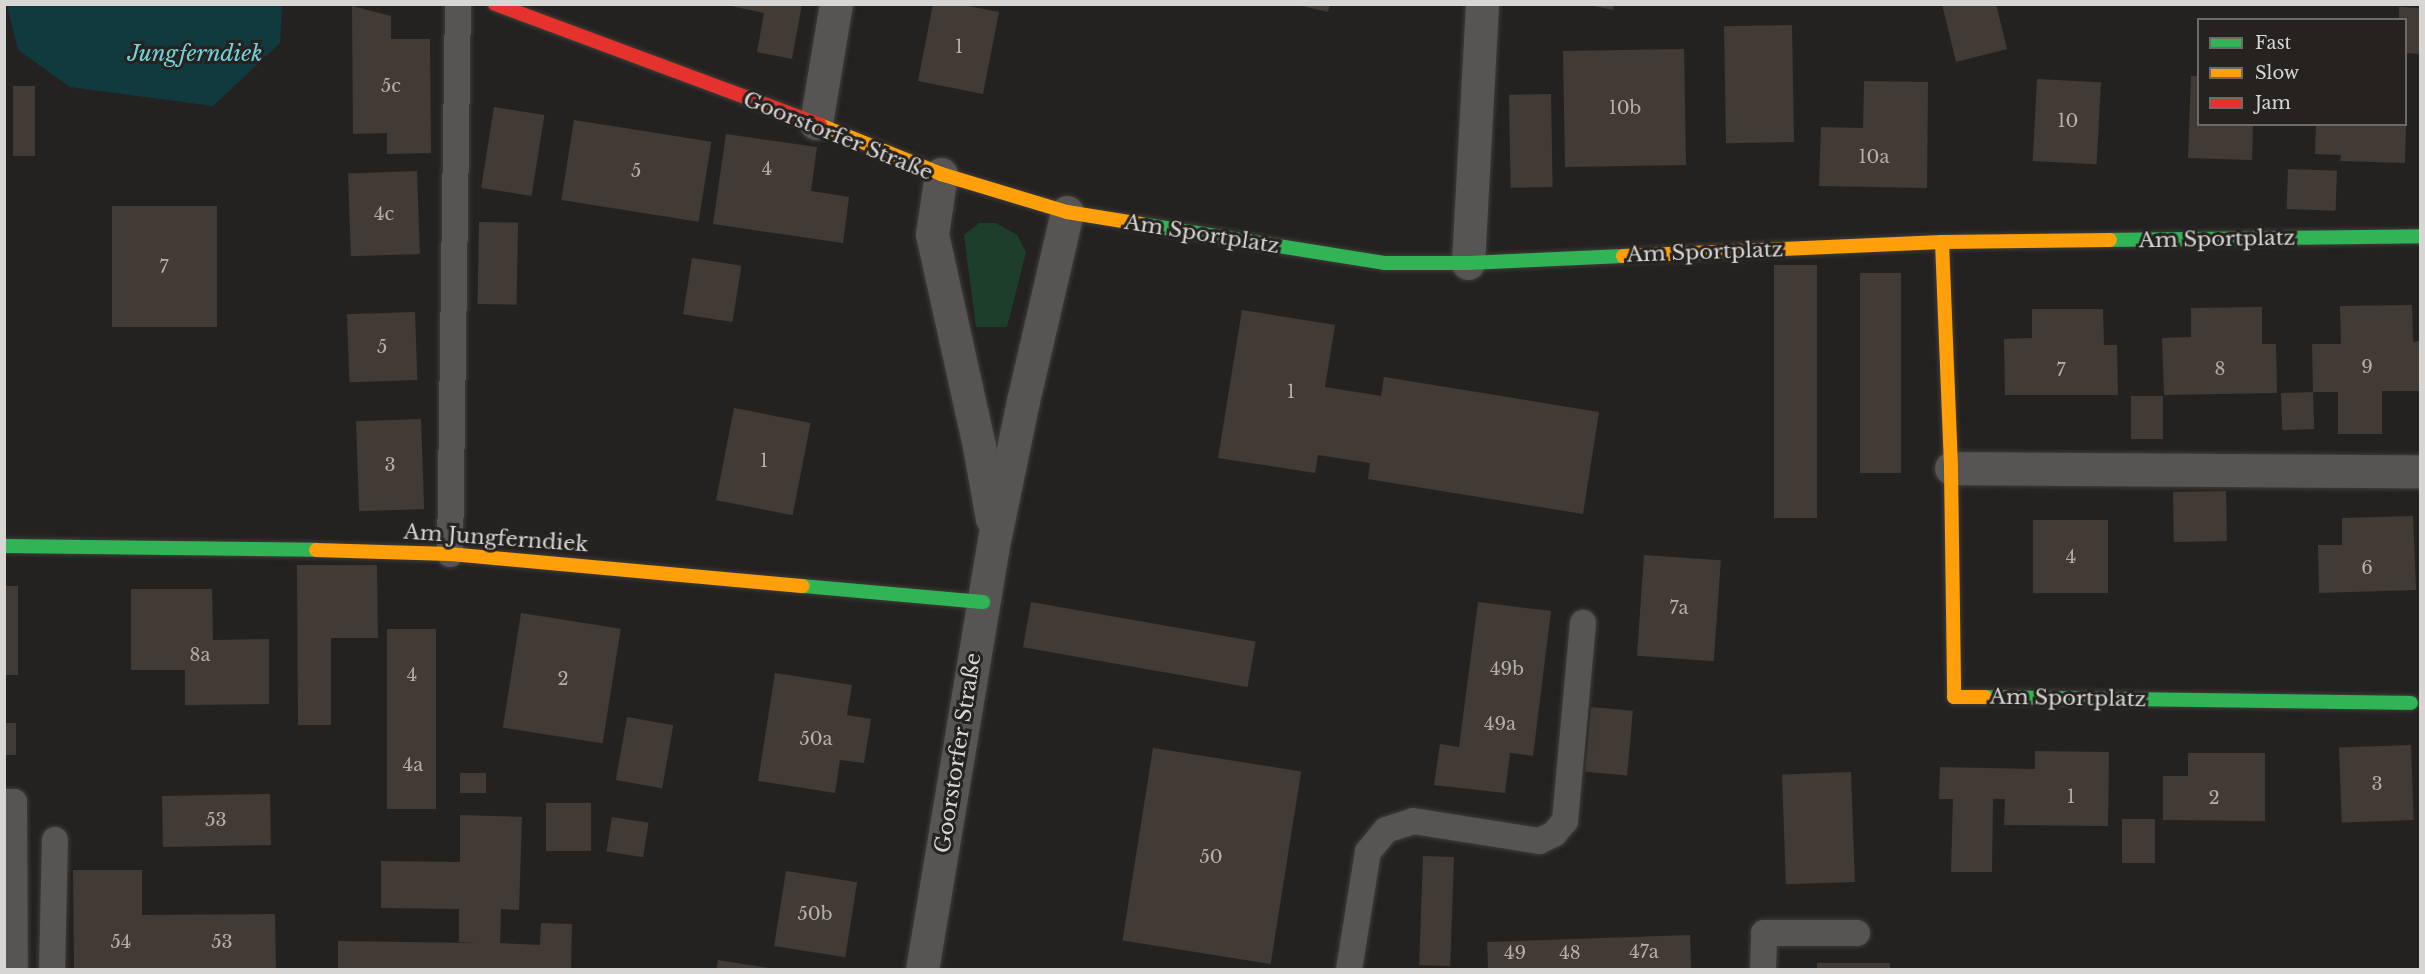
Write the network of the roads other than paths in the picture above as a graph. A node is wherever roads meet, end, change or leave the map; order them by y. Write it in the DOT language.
graph roads {
  1 [pos="458,4"];
  2 [pos="495,4"];
  3 [pos="836,4"];
  4 [pos="1482,4"];
  5 [pos="523,10"];
  6 [pos="816,123"];
  7 [pos="941,174"];
  8 [pos="1067,212"];
  9 [pos="2421,236"];
  10 [pos="1942,242"];
  11 [pos="1468,263"];
  12 [pos="1951,468"];
  13 [pos="2421,471"];
  14 [pos="995,536"];
  15 [pos="4,546"];
  16 [pos="450,554"];
  17 [pos="983,602"];
  18 [pos="1583,623"];
  19 [pos="2411,703"];
  20 [pos="4,802"];
  21 [pos="55,840"];
  22 [pos="1857,933"];
  23 [pos="15,969"];
  24 [pos="52,969"];
  25 [pos="922,969"];
  26 [pos="1349,969"];
  27 [pos="1763,969"];
  1 -- 16 [label="lane"];
  2 -- 5 [label="street, Goorstorfer Straße"];
  3 -- 6 [label="street"];
  4 -- 11 [label="street"];
  5 -- 6 [label="street, Goorstorfer Straße"];
  6 -- 7 [label="street, Goorstorfer Straße"];
  7 -- 8 [label="street, Am Sportplatz"];
  7 -- 14 [label="street, Goorstorfer Straße"];
  8 -- 11 [label="street, Am Sportplatz"];
  8 -- 14 [label="street, Goorstorfer Straße"];
  9 -- 10 [label="street, Am Sportplatz"];
  10 -- 11 [label="street, Am Sportplatz"];
  10 -- 12 [label="street, Am Sportplatz"];
  12 -- 13 [label="street"];
  12 -- 19 [label="street, Am Sportplatz"];
  14 -- 17 [label="street, Goorstorfer Straße"];
  15 -- 16 [label="street, Am Jungferndiek"];
  16 -- 17 [label="street, Am Jungferndiek"];
  17 -- 25 [label="street, Goorstorfer Straße"];
  18 -- 26 [label="lane"];
  20 -- 23 [label="lane"];
  21 -- 24 [label="lane"];
  22 -- 27 [label="lane"];
}
